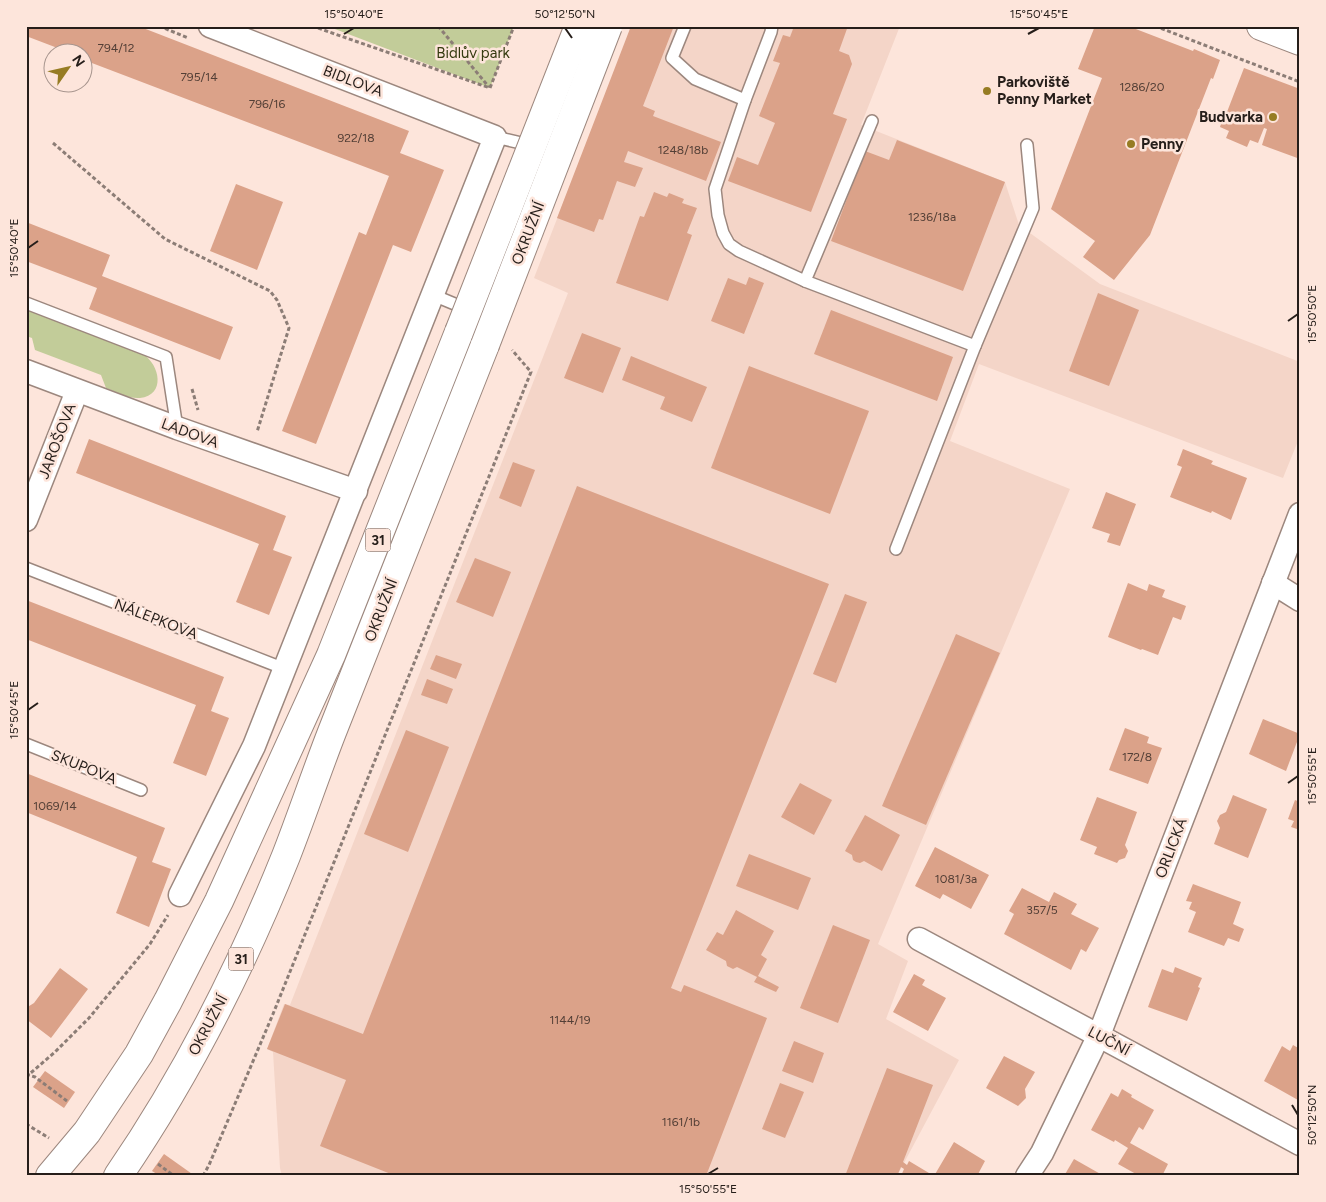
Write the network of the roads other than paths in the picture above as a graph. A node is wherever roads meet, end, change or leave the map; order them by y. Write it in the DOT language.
graph roads {
  1 [pos="210,26"];
  2 [pos="579,26"];
  3 [pos="608,26"];
  4 [pos="685,26"];
  5 [pos="772,26"];
  6 [pos="1262,26"];
  7 [pos="1300,41"];
  8 [pos="744,100"];
  9 [pos="872,121"];
  10 [pos="557,123"];
  11 [pos="495,136"];
  12 [pos="1027,145"];
  13 [pos="518,223"];
  14 [pos="806,280"];
  15 [pos="432,295"];
  16 [pos="26,303"];
  17 [pos="975,346"];
  18 [pos="26,371"];
  19 [pos="77,390"];
  20 [pos="177,428"];
  21 [pos="356,491"];
  22 [pos="1300,514"];
  23 [pos="26,520"];
  24 [pos="896,549"];
  25 [pos="26,568"];
  26 [pos="1273,583"];
  27 [pos="1300,600"];
  28 [pos="285,669"];
  29 [pos="26,744"];
  30 [pos="141,790"];
  31 [pos="180,896"];
  32 [pos="919,939"];
  33 [pos="1099,1035"];
  34 [pos="87,1132"];
  35 [pos="1300,1144"];
  36 [pos="136,1149"];
  37 [pos="50,1176"];
  38 [pos="63,1176"];
  39 [pos="118,1176"];
  40 [pos="128,1176"];
  41 [pos="1027,1176"];
  1 -- 11 [label="street, BIDLOVA"];
  2 -- 34 [label="main road, OKRUŽNÍ / 31, bridge"];
  3 -- 36 [label="main road, OKRUŽNÍ / 31, bridge"];
  4 -- 8 [label="lane"];
  5 -- 8 [label="lane"];
  6 -- 7 [label="main road"];
  8 -- 14 [label="lane"];
  9 -- 14 [label="lane"];
  10 -- 11 [label="lane"];
  11 -- 15 [label="street"];
  12 -- 17 [label="lane"];
  13 -- 15 [label="lane"];
  14 -- 17 [label="lane"];
  15 -- 21 [label="street"];
  16 -- 20 [label="lane"];
  17 -- 24 [label="lane"];
  18 -- 19 [label="street, LADOVA"];
  19 -- 20 [label="street, LADOVA"];
  19 -- 23 [label="street, JAROŠOVA"];
  20 -- 21 [label="street, LADOVA"];
  21 -- 28 [label="street"];
  22 -- 26 [label="street, ORLICKÁ"];
  25 -- 28 [label="lane, NÁLEPKOVA"];
  26 -- 27 [label="street"];
  26 -- 33 [label="street, ORLICKÁ"];
  28 -- 31 [label="street"];
  29 -- 30 [label="lane, SKUPOVA"];
  32 -- 33 [label="street, LUČNÍ"];
  33 -- 35 [label="street, LUČNÍ"];
  33 -- 41 [label="street, ORLICKÁ"];
  34 -- 37 [label="main road, 31"];
  34 -- 38 [label="main road"];
  36 -- 39 [label="main road, OKRUŽNÍ / 31"];
  36 -- 40 [label="main road"];
}
